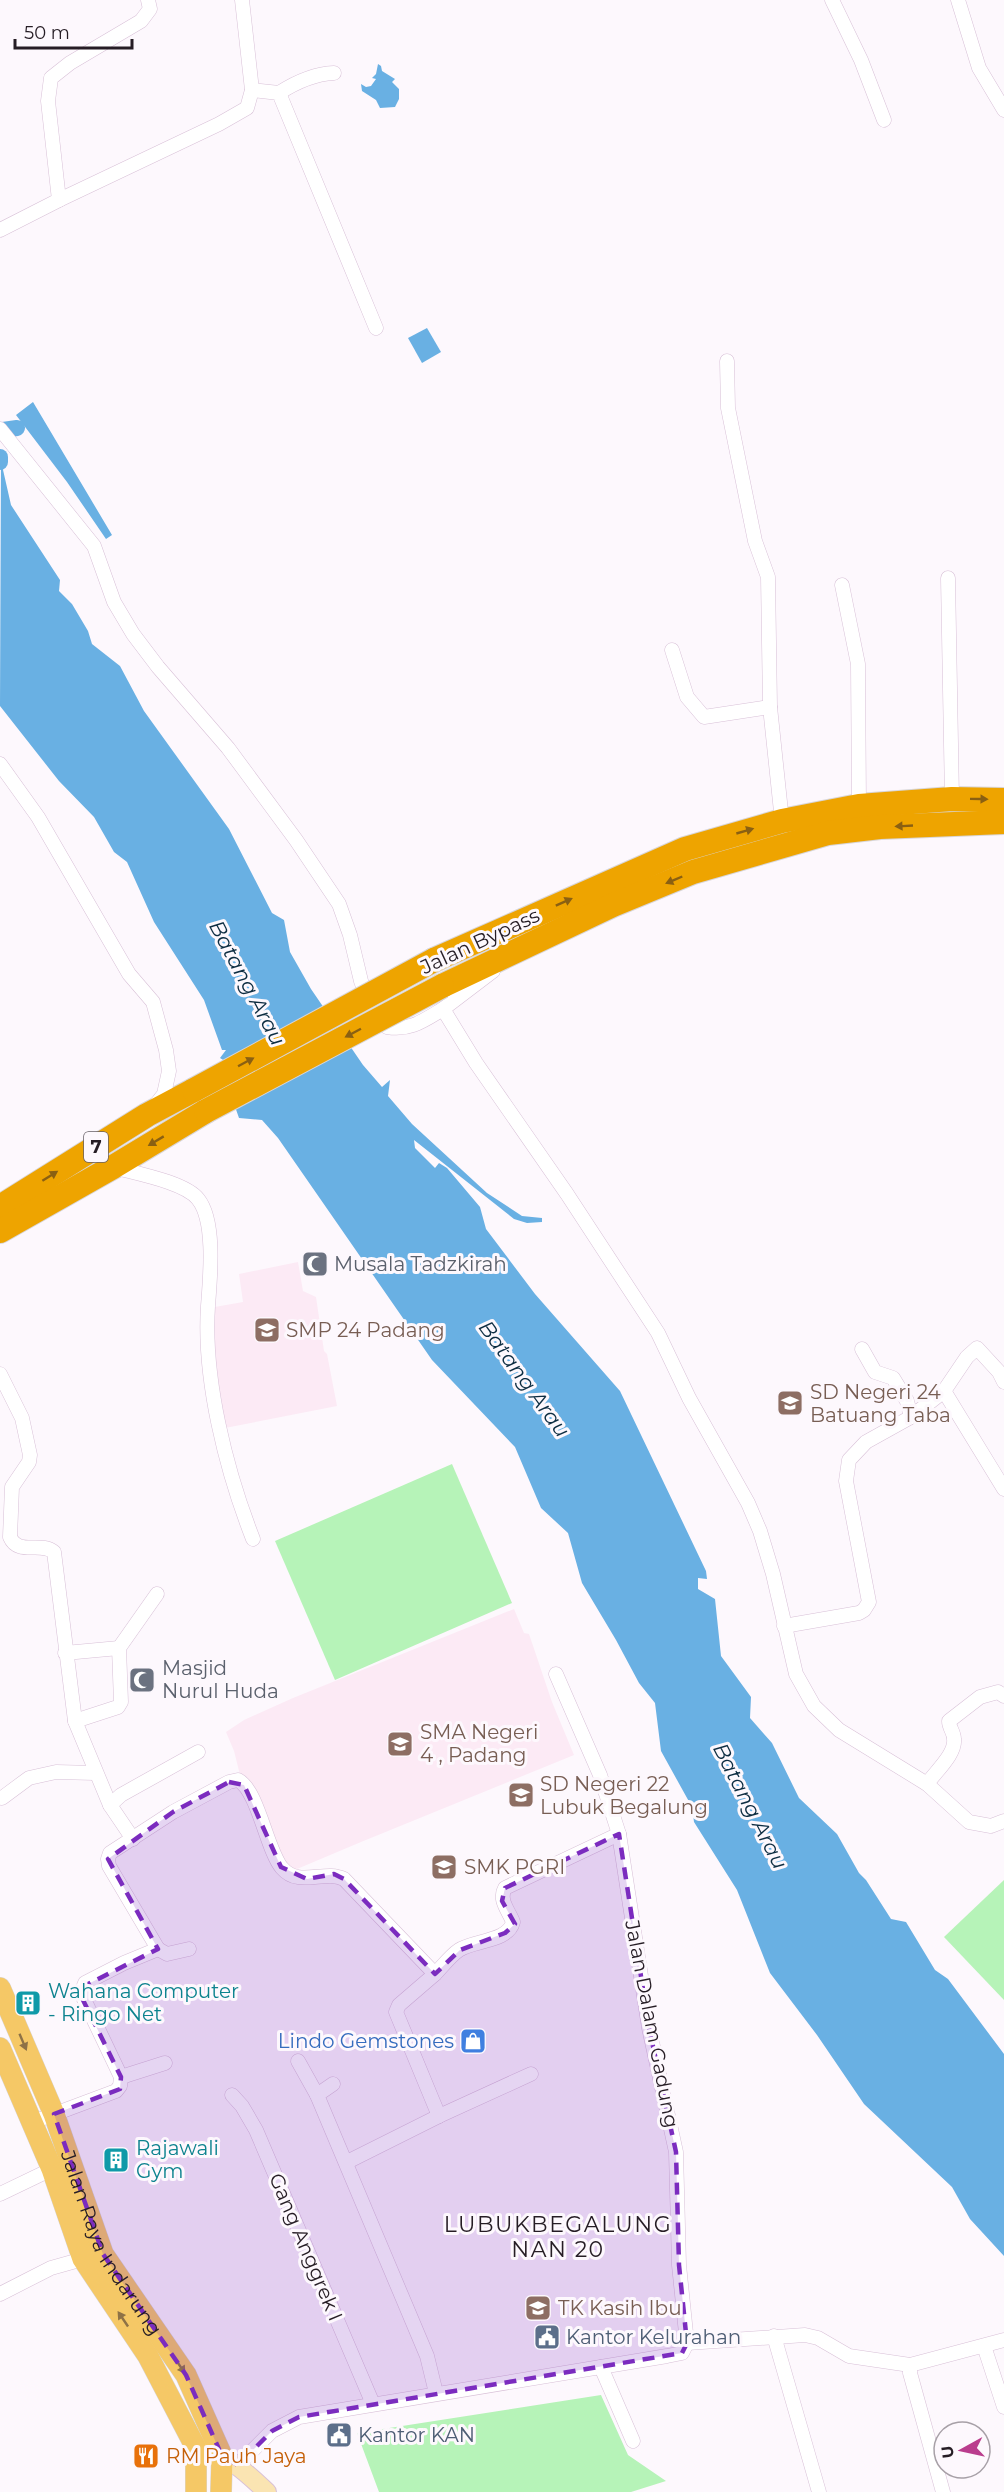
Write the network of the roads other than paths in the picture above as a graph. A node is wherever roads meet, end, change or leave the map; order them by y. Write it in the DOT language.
graph roads {
  1 [pos="148,0"];
  2 [pos="242,0"];
  3 [pos="832,0"];
  4 [pos="958,0"];
  5 [pos="334,73"];
  6 [pos="252,90"];
  7 [pos="279,93"];
  8 [pos="1004,110"];
  9 [pos="884,120"];
  10 [pos="59,200"];
  11 [pos="0,230"];
  12 [pos="376,328"];
  13 [pos="727,361"];
  14 [pos="0,429"];
  15 [pos="948,578"];
  16 [pos="842,585"];
  17 [pos="672,650"];
  18 [pos="770,707"];
  19 [pos="0,764"];
  20 [pos="951,799"];
  21 [pos="1004,800"];
  22 [pos="859,806"];
  23 [pos="782,821"];
  24 [pos="826,822"];
  25 [pos="1004,822"];
  26 [pos="442,998"];
  27 [pos="147,1115"];
  28 [pos="113,1167"];
  29 [pos="0,1208"];
  30 [pos="0,1231"];
  31 [pos="862,1349"];
  32 [pos="0,1374"];
  33 [pos="1004,1382"];
  34 [pos="944,1391"];
  35 [pos="911,1417"];
  36 [pos="1004,1489"];
  37 [pos="253,1539"];
  38 [pos="157,1594"];
  39 [pos="784,1626"];
  40 [pos="119,1648"];
  41 [pos="65,1653"];
  42 [pos="556,1674"];
  43 [pos="1004,1696"];
  44 [pos="75,1721"];
  45 [pos="198,1752"];
  46 [pos="95,1773"];
  47 [pos="927,1784"];
  48 [pos="2,1798"];
  49 [pos="110,1804"];
  50 [pos="1004,1821"];
  51 [pos="619,1834"];
  52 [pos="133,1839"];
  53 [pos="158,1949"];
  54 [pos="189,1949"];
  55 [pos="435,1974"];
  56 [pos="0,1988"];
  57 [pos="0,2048"];
  58 [pos="298,2061"];
  59 [pos="165,2063"];
  60 [pos="531,2074"];
  61 [pos="121,2077"];
  62 [pos="333,2084"];
  63 [pos="232,2095"];
  64 [pos="317,2095"];
  65 [pos="54,2114"];
  66 [pos="439,2116"];
  67 [pos="33,2122"];
  68 [pos="347,2162"];
  69 [pos="52,2169"];
  70 [pos="0,2194"];
  71 [pos="83,2259"];
  72 [pos="0,2294"];
  73 [pos="774,2336"];
  74 [pos="1004,2340"];
  75 [pos="687,2343"];
  76 [pos="984,2346"];
  77 [pos="910,2365"];
  78 [pos="602,2367"];
  79 [pos="436,2393"];
  80 [pos="373,2404"];
  81 [pos="1004,2408"];
  82 [pos="633,2441"];
  83 [pos="196,2448"];
  84 [pos="230,2461"];
  85 [pos="197,2488"];
  86 [pos="221,2492"];
  87 [pos="267,2492"];
  88 [pos="819,2492"];
  89 [pos="943,2492"];
  1 -- 10 [label="street"];
  2 -- 6 [label="street"];
  3 -- 9 [label="street"];
  4 -- 8 [label="street"];
  5 -- 7 [label="street"];
  6 -- 7 [label="street"];
  6 -- 10 [label="street"];
  7 -- 12 [label="street"];
  10 -- 11 [label="street"];
  13 -- 18 [label="street"];
  14 -- 26 [label="street"];
  15 -- 20 [label="street"];
  16 -- 22 [label="street"];
  17 -- 18 [label="street"];
  18 -- 23 [label="street"];
  19 -- 27 [label="street"];
  20 -- 21 [label="highway, Jalan Bypass, one-way"];
  20 -- 22 [label="highway, Jalan Bypass"];
  22 -- 24 [label="highway, Jalan Bypass"];
  23 -- 24 [label="highway, Jalan Bypass"];
  27 -- 23 [label="highway, Jalan Bypass / 7, one-way, bridge"];
  25 -- 24 [label="highway, Jalan Bypass, one-way"];
  24 -- 26 [label="highway, Jalan Bypass, one-way"];
  26 -- 28 [label="highway, Jalan Bypass, one-way, bridge"];
  26 -- 39 [label="street"];
  29 -- 27 [label="highway, Jalan Bypass / 7, one-way"];
  28 -- 30 [label="highway, Jalan Bypass"];
  28 -- 37 [label="street"];
  31 -- 35 [label="street"];
  32 -- 41 [label="street"];
  33 -- 34 [label="street"];
  34 -- 35 [label="street"];
  34 -- 36 [label="street"];
  35 -- 39 [label="street"];
  38 -- 40 [label="street"];
  39 -- 47 [label="street"];
  40 -- 41 [label="street"];
  40 -- 44 [label="street"];
  41 -- 44 [label="street"];
  42 -- 51 [label="street, Jalan Dalam Gadung"];
  43 -- 47 [label="street"];
  44 -- 46 [label="street"];
  45 -- 49 [label="street"];
  46 -- 48 [label="street"];
  46 -- 49 [label="street"];
  47 -- 50 [label="street"];
  49 -- 52 [label="street"];
  51 -- 55 [label="street"];
  51 -- 75 [label="street, Jalan Dalam Gadung"];
  52 -- 53 [label="street"];
  52 -- 55 [label="street"];
  53 -- 54 [label="street"];
  53 -- 61 [label="street"];
  55 -- 66 [label="street"];
  56 -- 65 [label="main road, Jalan Raya Indarung, one-way"];
  57 -- 67 [label="main road, Jalan Raya Indarung"];
  58 -- 64 [label="street"];
  59 -- 61 [label="street"];
  60 -- 66 [label="street"];
  61 -- 65 [label="street"];
  62 -- 64 [label="street"];
  63 -- 80 [label="street, Gang Anggrek I"];
  64 -- 68 [label="street"];
  65 -- 67 [label="street"];
  65 -- 84 [label="main road, Jalan Raya Indarung, one-way"];
  66 -- 68 [label="street"];
  67 -- 69 [label="main road, Jalan Raya Indarung"];
  68 -- 79 [label="street"];
  69 -- 70 [label="street"];
  69 -- 71 [label="main road, Jalan Raya Indarung"];
  71 -- 72 [label="street"];
  83 -- 71 [label="main road, Jalan Raya Indarung, one-way"];
  73 -- 75 [label="street"];
  73 -- 77 [label="street"];
  73 -- 88 [label="street"];
  74 -- 76 [label="street"];
  75 -- 78 [label="street"];
  76 -- 77 [label="street"];
  76 -- 81 [label="street"];
  77 -- 89 [label="street"];
  78 -- 79 [label="street"];
  78 -- 82 [label="street"];
  79 -- 80 [label="street"];
  80 -- 84 [label="street"];
  83 -- 84 [label="main road"];
  83 -- 85 [label="main road, Jalan Raya Indarung"];
  84 -- 86 [label="main road, Jalan Raya Indarung"];
  84 -- 87 [label="main road"];
}
